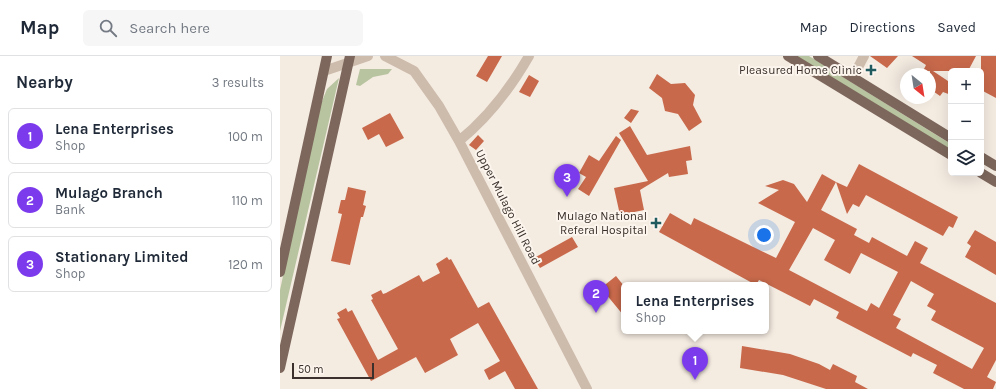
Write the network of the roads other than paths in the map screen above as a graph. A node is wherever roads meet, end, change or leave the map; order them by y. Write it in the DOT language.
graph roads {
  1 [pos="327,56"];
  2 [pos="368,56"];
  3 [pos="385,56"];
  4 [pos="529,56"];
  5 [pos="788,56"];
  6 [pos="818,56"];
  7 [pos="864,56"];
  8 [pos="350,59"];
  9 [pos="324,71"];
  10 [pos="853,77"];
  11 [pos="948,136"];
  12 [pos="459,141"];
  13 [pos="948,153"];
  14 [pos="984,159"];
  15 [pos="996,166"];
  16 [pos="984,175"];
  17 [pos="996,182"];
  18 [pos="280,272"];
  19 [pos="282,350"];
  20 [pos="280,368"];
  21 [pos="586,389"];
  1 -- 9 [label="main road"];
  2 -- 8 [label="street"];
  3 -- 12 [label="street, Upper Mulago Hill Road"];
  4 -- 12 [label="street"];
  5 -- 13 [label="main road"];
  6 -- 10 [label="main road"];
  7 -- 10 [label="street"];
  8 -- 9 [label="street"];
  8 -- 19 [label="main road"];
  9 -- 18 [label="main road"];
  10 -- 11 [label="main road"];
  12 -- 21 [label="street, Upper Mulago Hill Road"];
  14 -- 15 [label="main road"];
  16 -- 17 [label="main road"];
  19 -- 20 [label="main road"];
}
